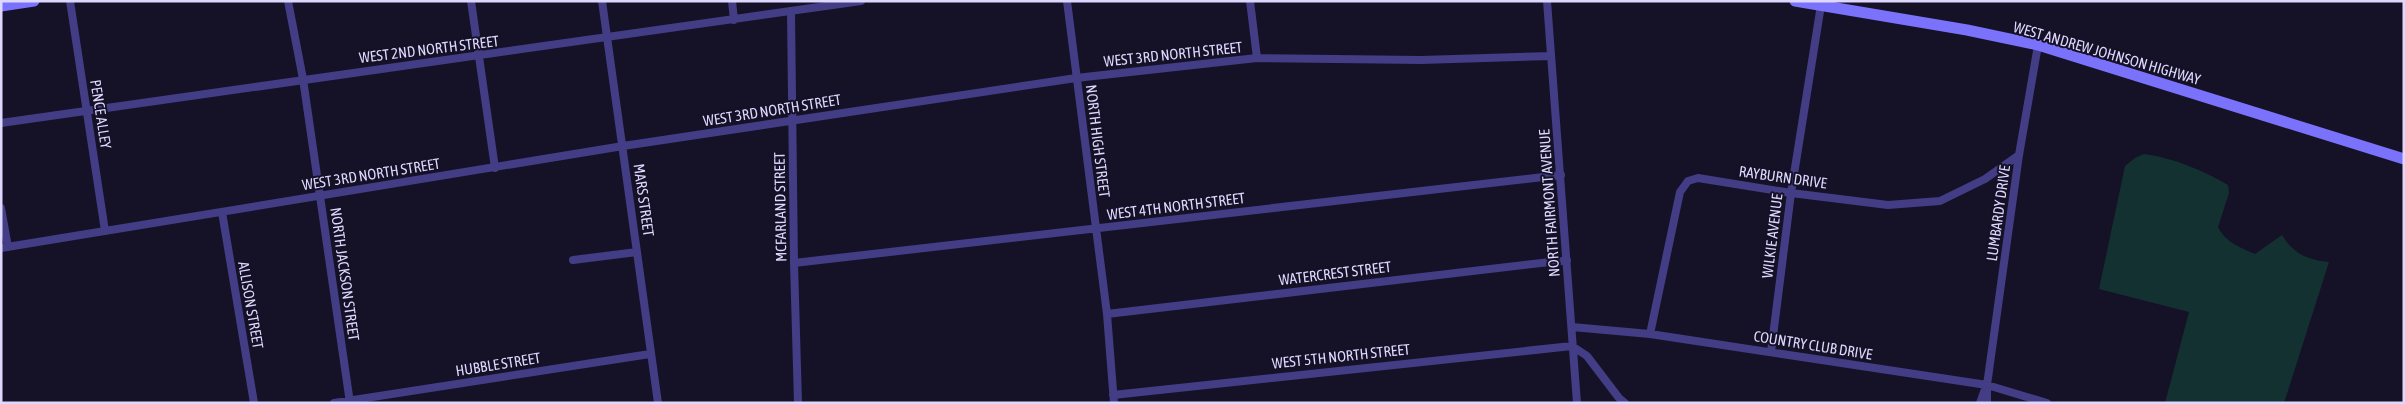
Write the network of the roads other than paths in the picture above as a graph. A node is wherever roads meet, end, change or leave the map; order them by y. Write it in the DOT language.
graph roads {
  1 [pos="34,1"];
  2 [pos="70,1"];
  3 [pos="288,1"];
  4 [pos="471,1"];
  5 [pos="602,1"];
  6 [pos="732,1"];
  7 [pos="861,1"];
  8 [pos="1068,1"];
  9 [pos="1250,1"];
  10 [pos="1548,1"];
  11 [pos="1794,1"];
  12 [pos="1821,5"];
  13 [pos="1,6"];
  14 [pos="790,12"];
  15 [pos="734,20"];
  16 [pos="606,39"];
  17 [pos="2038,45"];
  18 [pos="1551,56"];
  19 [pos="479,57"];
  20 [pos="1256,58"];
  21 [pos="1076,78"];
  22 [pos="303,79"];
  23 [pos="87,110"];
  24 [pos="793,121"];
  25 [pos="1,123"];
  26 [pos="623,146"];
  27 [pos="2020,156"];
  28 [pos="2404,159"];
  29 [pos="495,168"];
  30 [pos="1561,174"];
  31 [pos="1791,194"];
  32 [pos="320,197"];
  33 [pos="1,208"];
  34 [pos="222,212"];
  35 [pos="1095,229"];
  36 [pos="105,231"];
  37 [pos="4,247"];
  38 [pos="637,252"];
  39 [pos="573,260"];
  40 [pos="1567,260"];
  41 [pos="794,263"];
  42 [pos="1107,314"];
  43 [pos="1572,327"];
  44 [pos="1650,334"];
  45 [pos="1572,346"];
  46 [pos="1771,352"];
  47 [pos="650,354"];
  48 [pos="1987,385"];
  49 [pos="1113,399"];
  50 [pos="350,402"];
  51 [pos="254,403"];
  52 [pos="334,403"];
  53 [pos="658,403"];
  54 [pos="798,403"];
  55 [pos="1577,403"];
  56 [pos="1625,403"];
  57 [pos="1980,403"];
  58 [pos="1986,403"];
  59 [pos="2047,403"];
  1 -- 13 [label="main road"];
  2 -- 23 [label="street, PENCE ALLEY"];
  3 -- 22 [label="street, NORTH JACKSON STREET"];
  4 -- 19 [label="street"];
  5 -- 16 [label="street, MARS STREET"];
  6 -- 15 [label="street"];
  7 -- 14 [label="street, WEST 2ND NORTH STREET"];
  8 -- 21 [label="street, NORTH HIGH STREET"];
  9 -- 20 [label="street"];
  10 -- 18 [label="street, NORTH FAIRMONT AVENUE"];
  11 -- 12 [label="main road, WEST ANDREW JOHNSON HIGHWAY"];
  12 -- 17 [label="main road, WEST ANDREW JOHNSON HIGHWAY"];
  12 -- 31 [label="street, WILKIE AVENUE"];
  14 -- 15 [label="street, WEST 2ND NORTH STREET"];
  14 -- 24 [label="street, MCFARLAND STREET"];
  15 -- 16 [label="street, WEST 2ND NORTH STREET"];
  16 -- 19 [label="street, WEST 2ND NORTH STREET"];
  16 -- 26 [label="street, MARS STREET"];
  17 -- 27 [label="street, LUMBARDY DRIVE"];
  17 -- 28 [label="main road, WEST ANDREW JOHNSON HIGHWAY"];
  18 -- 20 [label="street, WEST 3RD NORTH STREET"];
  18 -- 30 [label="street, NORTH FAIRMONT AVENUE"];
  19 -- 22 [label="street, WEST 2ND NORTH STREET"];
  19 -- 29 [label="street"];
  20 -- 21 [label="street, WEST 3RD NORTH STREET"];
  21 -- 24 [label="street, WEST 3RD NORTH STREET"];
  21 -- 35 [label="street, NORTH HIGH STREET"];
  22 -- 23 [label="street, WEST 2ND NORTH STREET"];
  22 -- 32 [label="street, NORTH JACKSON STREET"];
  23 -- 25 [label="street, WEST 2ND NORTH STREET"];
  23 -- 36 [label="street, PENCE ALLEY"];
  24 -- 26 [label="street, WEST 3RD NORTH STREET"];
  24 -- 41 [label="street, MCFARLAND STREET"];
  26 -- 29 [label="street, WEST 3RD NORTH STREET"];
  26 -- 38 [label="street, MARS STREET"];
  27 -- 31 [label="street, RAYBURN DRIVE"];
  27 -- 48 [label="street, LUMBARDY DRIVE"];
  29 -- 32 [label="street, WEST 3RD NORTH STREET"];
  30 -- 35 [label="street, WEST 4TH NORTH STREET"];
  30 -- 40 [label="street, NORTH FAIRMONT AVENUE"];
  31 -- 44 [label="street, RAYBURN DRIVE"];
  31 -- 46 [label="street, WILKIE AVENUE"];
  32 -- 34 [label="street, WEST 3RD NORTH STREET"];
  32 -- 50 [label="street, NORTH JACKSON STREET"];
  33 -- 37 [label="street"];
  34 -- 36 [label="street, WEST 3RD NORTH STREET"];
  34 -- 51 [label="street, ALLISON STREET"];
  35 -- 41 [label="street, WEST 4TH NORTH STREET"];
  35 -- 42 [label="street, NORTH HIGH STREET"];
  36 -- 37 [label="street, WEST 3RD NORTH STREET"];
  38 -- 39 [label="street"];
  38 -- 47 [label="street, MARS STREET"];
  40 -- 42 [label="street, WATERCREST STREET"];
  40 -- 43 [label="street, NORTH FAIRMONT AVENUE"];
  41 -- 54 [label="street, MCFARLAND STREET"];
  42 -- 49 [label="street, NORTH HIGH STREET"];
  43 -- 44 [label="street, COUNTRY CLUB DRIVE"];
  43 -- 45 [label="street, NORTH FAIRMONT AVENUE"];
  44 -- 46 [label="street, COUNTRY CLUB DRIVE"];
  45 -- 49 [label="street, WEST 5TH NORTH STREET"];
  45 -- 55 [label="street, NORTH FAIRMONT AVENUE"];
  45 -- 56 [label="street"];
  46 -- 48 [label="street, COUNTRY CLUB DRIVE"];
  47 -- 50 [label="street, HUBBLE STREET"];
  47 -- 53 [label="street, MARS STREET"];
  48 -- 57 [label="street"];
  48 -- 58 [label="street"];
  48 -- 59 [label="street, COUNTRY CLUB DRIVE"];
  50 -- 52 [label="street"];
}
